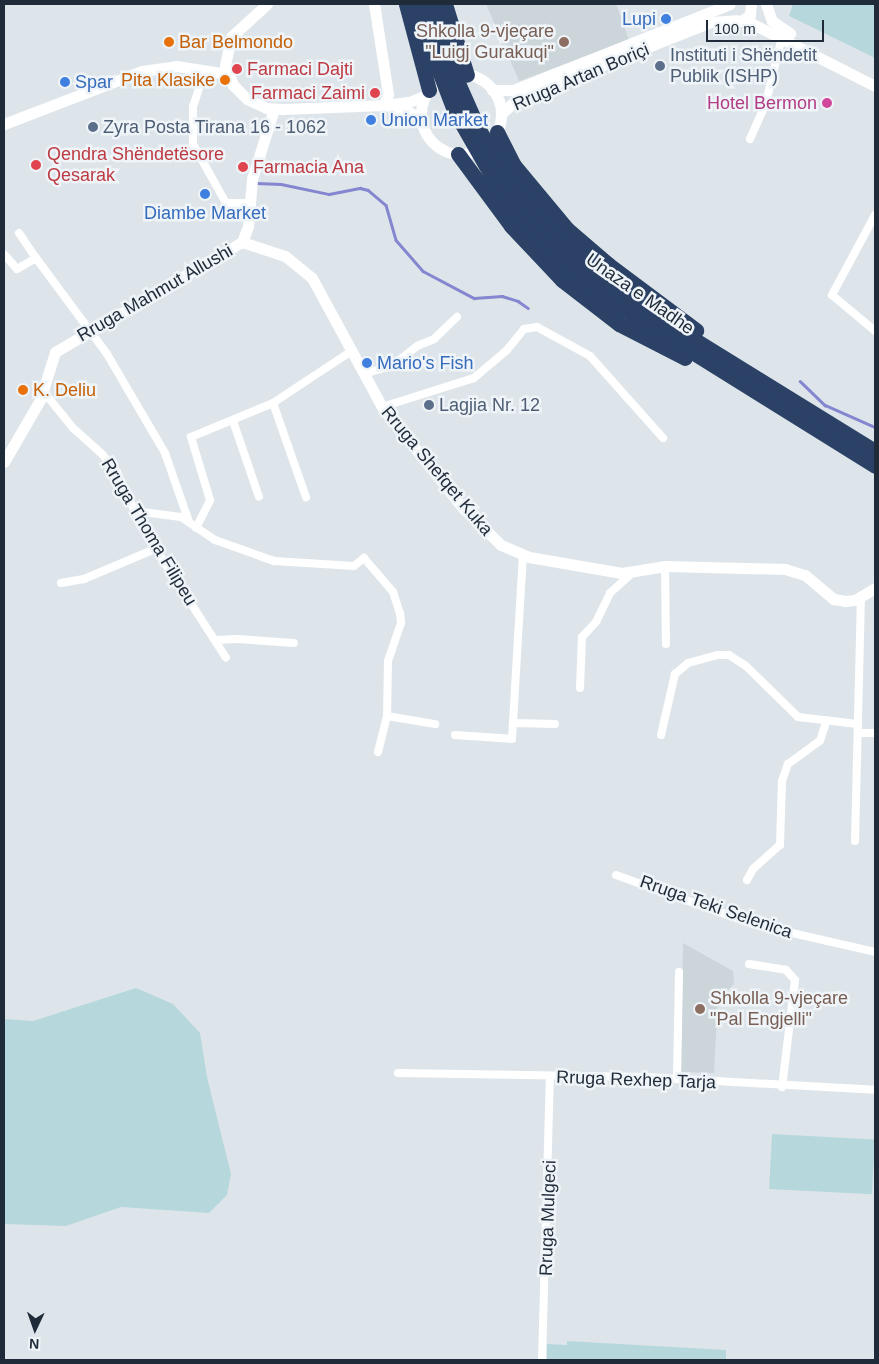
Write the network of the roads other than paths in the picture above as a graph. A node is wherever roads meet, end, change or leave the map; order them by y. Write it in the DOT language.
graph roads {
  1 [pos="267,4"];
  2 [pos="374,4"];
  3 [pos="406,4"];
  4 [pos="420,4"];
  5 [pos="433,4"];
  6 [pos="445,4"];
  7 [pos="730,4"];
  8 [pos="766,4"];
  9 [pos="712,7"];
  10 [pos="748,11"];
  11 [pos="775,25"];
  12 [pos="780,45"];
  13 [pos="204,73"];
  14 [pos="227,74"];
  15 [pos="467,75"];
  16 [pos="875,78"];
  17 [pos="875,86"];
  18 [pos="492,90"];
  19 [pos="429,91"];
  20 [pos="380,105"];
  21 [pos="274,109"];
  22 [pos="501,114"];
  23 [pos="422,121"];
  24 [pos="4,124"];
  25 [pos="497,132"];
  26 [pos="750,139"];
  27 [pos="460,154"];
  28 [pos="249,203"];
  29 [pos="875,215"];
  30 [pos="19,233"];
  31 [pos="242,242"];
  32 [pos="4,254"];
  33 [pos="36,258"];
  34 [pos="457,317"];
  35 [pos="91,331"];
  36 [pos="875,331"];
  37 [pos="353,350"];
  38 [pos="364,374"];
  39 [pos="756,384"];
  40 [pos="43,391"];
  41 [pos="273,403"];
  42 [pos="382,407"];
  43 [pos="233,421"];
  44 [pos="663,438"];
  45 [pos="875,450"];
  46 [pos="4,462"];
  47 [pos="875,466"];
  48 [pos="259,497"];
  49 [pos="306,497"];
  50 [pos="134,511"];
  51 [pos="189,522"];
  52 [pos="196,528"];
  53 [pos="155,548"];
  54 [pos="523,555"];
  55 [pos="665,566"];
  56 [pos="632,573"];
  57 [pos="62,583"];
  58 [pos="875,588"];
  59 [pos="862,596"];
  60 [pos="217,640"];
  61 [pos="294,643"];
  62 [pos="666,644"];
  63 [pos="226,658"];
  64 [pos="580,688"];
  65 [pos="387,716"];
  66 [pos="826,722"];
  67 [pos="435,724"];
  68 [pos="513,724"];
  69 [pos="555,724"];
  70 [pos="858,724"];
  71 [pos="858,733"];
  72 [pos="875,733"];
  73 [pos="455,735"];
  74 [pos="661,735"];
  75 [pos="378,752"];
  76 [pos="854,841"];
  77 [pos="616,875"];
  78 [pos="747,880"];
  79 [pos="875,952"];
  80 [pos="748,964"];
  81 [pos="679,972"];
  82 [pos="398,1073"];
  83 [pos="550,1077"];
  84 [pos="677,1079"];
  85 [pos="782,1087"];
  86 [pos="875,1090"];
  87 [pos="542,1360"];
  1 -- 14 [label="street"];
  2 -- 20 [label="street"];
  3 -- 19 [label="highway"];
  4 -- 39 [label="highway, Unaza e Madhe"];
  5 -- 39 [label="highway, Unaza e Madhe"];
  6 -- 15 [label="highway"];
  7 -- 9 [label="street, Rruga Artan Boriçi"];
  7 -- 10 [label="street"];
  8 -- 11 [label="street"];
  9 -- 18 [label="street, Rruga Artan Boriçi"];
  10 -- 11 [label="street"];
  10 -- 17 [label="street"];
  10 -- 22 [label="street, Rruga Artan Boriçi"];
  11 -- 16 [label="street"];
  12 -- 26 [label="street"];
  13 -- 14 [label="street"];
  13 -- 24 [label="street"];
  13 -- 28 [label="street"];
  14 -- 21 [label="street"];
  15 -- 18 [label="street, Rruga Artan Boriçi"];
  15 -- 19 [label="street"];
  18 -- 22 [label="street, Rruga Artan Boriçi"];
  19 -- 20 [label="street"];
  19 -- 23 [label="street"];
  20 -- 21 [label="street"];
  20 -- 23 [label="street"];
  21 -- 28 [label="street, Rruga Mahmut Allushi"];
  22 -- 25 [label="street, Rruga Artan Boriçi"];
  23 -- 27 [label="street"];
  25 -- 27 [label="street"];
  25 -- 39 [label="highway"];
  27 -- 39 [label="highway"];
  28 -- 31 [label="street, Rruga Mahmut Allushi"];
  29 -- 36 [label="street"];
  30 -- 33 [label="street"];
  31 -- 35 [label="street, Rruga Mahmut Allushi"];
  31 -- 37 [label="street, Rruga Shefqet Kuka"];
  32 -- 33 [label="street"];
  33 -- 35 [label="street"];
  34 -- 38 [label="street"];
  35 -- 40 [label="street, Rruga Mahmut Allushi"];
  35 -- 51 [label="street"];
  37 -- 38 [label="street, Rruga Shefqet Kuka"];
  37 -- 41 [label="street"];
  38 -- 42 [label="street, Rruga Shefqet Kuka"];
  39 -- 45 [label="highway, Unaza e Madhe"];
  39 -- 47 [label="highway, Unaza e Madhe"];
  40 -- 46 [label="street, Rruga Mahmut Allushi"];
  40 -- 50 [label="street, Rruga Thoma Filipeu"];
  41 -- 43 [label="street"];
  41 -- 49 [label="street"];
  42 -- 44 [label="street"];
  42 -- 54 [label="street, Rruga Shefqet Kuka"];
  43 -- 48 [label="street"];
  43 -- 52 [label="street"];
  50 -- 51 [label="street"];
  50 -- 53 [label="street, Rruga Thoma Filipeu"];
  51 -- 52 [label="street"];
  52 -- 65 [label="street"];
  53 -- 57 [label="street"];
  53 -- 60 [label="street, Rruga Thoma Filipeu"];
  54 -- 56 [label="street, Rruga Shefqet Kuka"];
  54 -- 68 [label="street"];
  55 -- 56 [label="street, Rruga Shefqet Kuka"];
  55 -- 59 [label="street, Rruga Shefqet Kuka"];
  55 -- 62 [label="street"];
  56 -- 64 [label="street"];
  58 -- 59 [label="street, Rruga Shefqet Kuka"];
  59 -- 70 [label="street"];
  60 -- 61 [label="street"];
  60 -- 63 [label="street, Rruga Thoma Filipeu"];
  65 -- 67 [label="street"];
  65 -- 75 [label="street"];
  66 -- 70 [label="street"];
  66 -- 74 [label="street"];
  66 -- 78 [label="street"];
  68 -- 69 [label="street"];
  68 -- 73 [label="street"];
  70 -- 71 [label="street"];
  71 -- 72 [label="street"];
  71 -- 76 [label="street"];
  77 -- 79 [label="street, Rruga Teki Selenica"];
  80 -- 85 [label="street"];
  81 -- 84 [label="street"];
  82 -- 83 [label="street, Rruga Rexhep Tarja"];
  83 -- 84 [label="street, Rruga Rexhep Tarja"];
  83 -- 87 [label="street, Rruga Mulgeci"];
  84 -- 85 [label="street, Rruga Rexhep Tarja"];
  85 -- 86 [label="street, Rruga Rexhep Tarja"];
}
